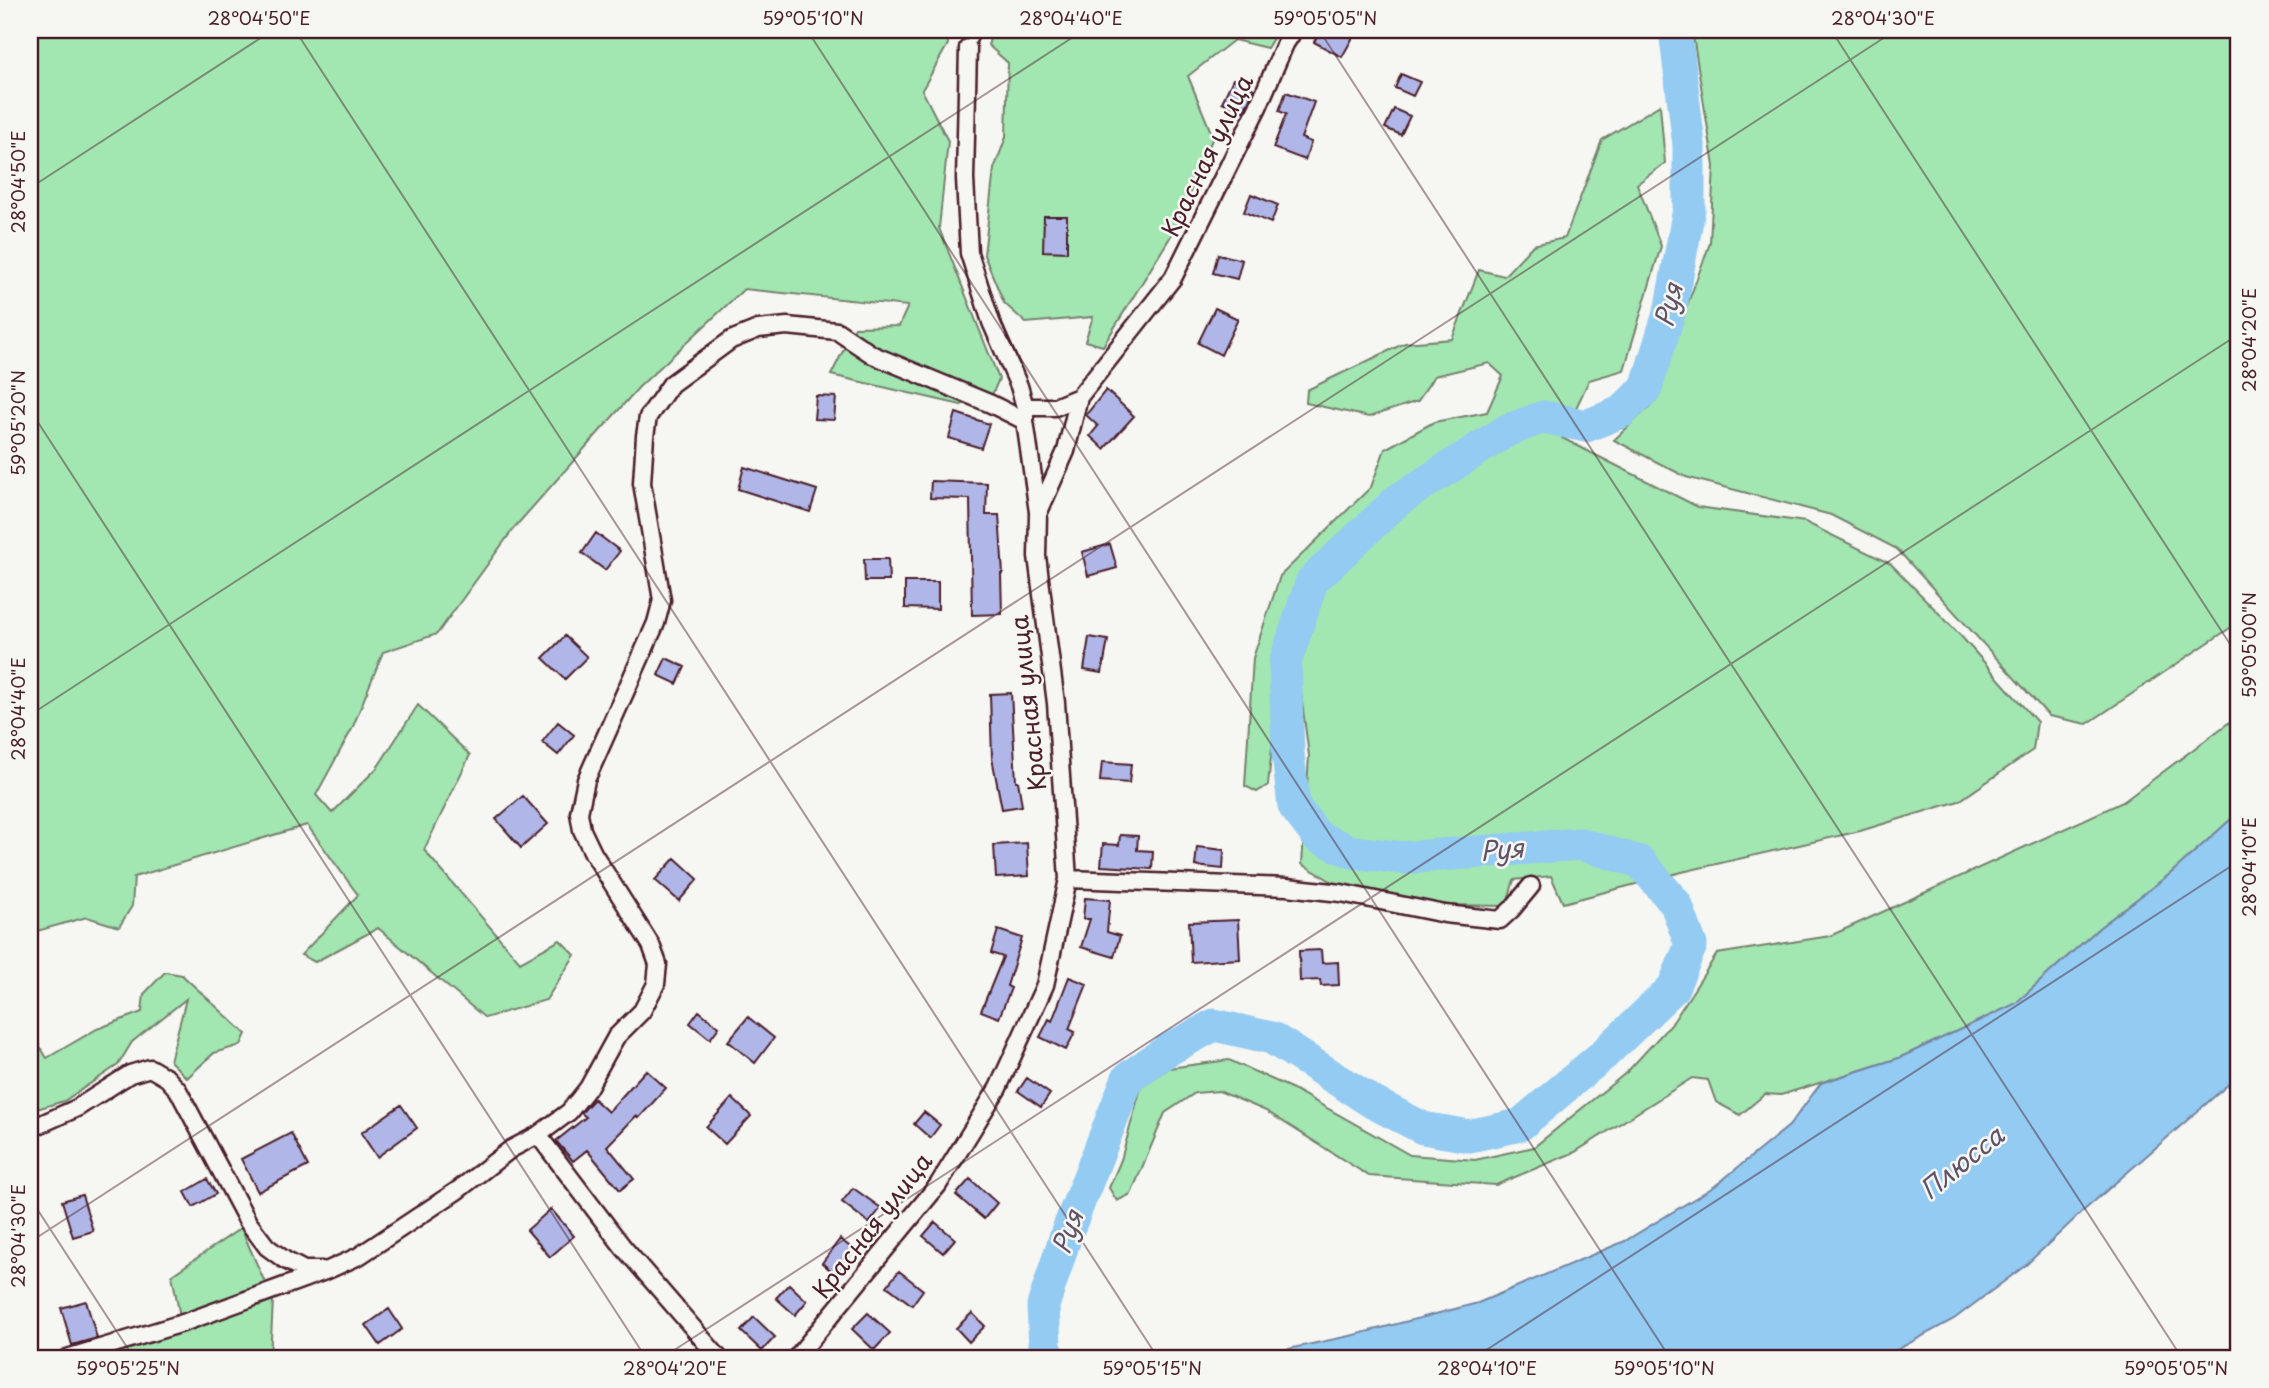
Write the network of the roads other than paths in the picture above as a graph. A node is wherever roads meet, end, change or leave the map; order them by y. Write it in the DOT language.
graph roads {
  1 [pos="976,30"];
  2 [pos="1294,30"];
  3 [pos="968,48"];
  4 [pos="1079,397"];
  5 [pos="1025,414"];
  6 [pos="1038,514"];
  7 [pos="1068,879"];
  8 [pos="1531,886"];
  9 [pos="30,1129"];
  10 [pos="538,1135"];
  11 [pos="328,1270"];
  12 [pos="67,1358"];
  13 [pos="719,1358"];
  14 [pos="796,1358"];
  1 -- 3 [label="lane"];
  2 -- 4 [label="street, Красная улица"];
  3 -- 5 [label="street"];
  4 -- 5 [label="street"];
  4 -- 6 [label="street, Красная улица"];
  5 -- 6 [label="street"];
  5 -- 10 [label="street"];
  6 -- 7 [label="street, Красная улица"];
  7 -- 8 [label="street"];
  7 -- 14 [label="street, Красная улица"];
  9 -- 11 [label="street"];
  10 -- 11 [label="street"];
  10 -- 13 [label="street"];
  11 -- 12 [label="street"];
}
